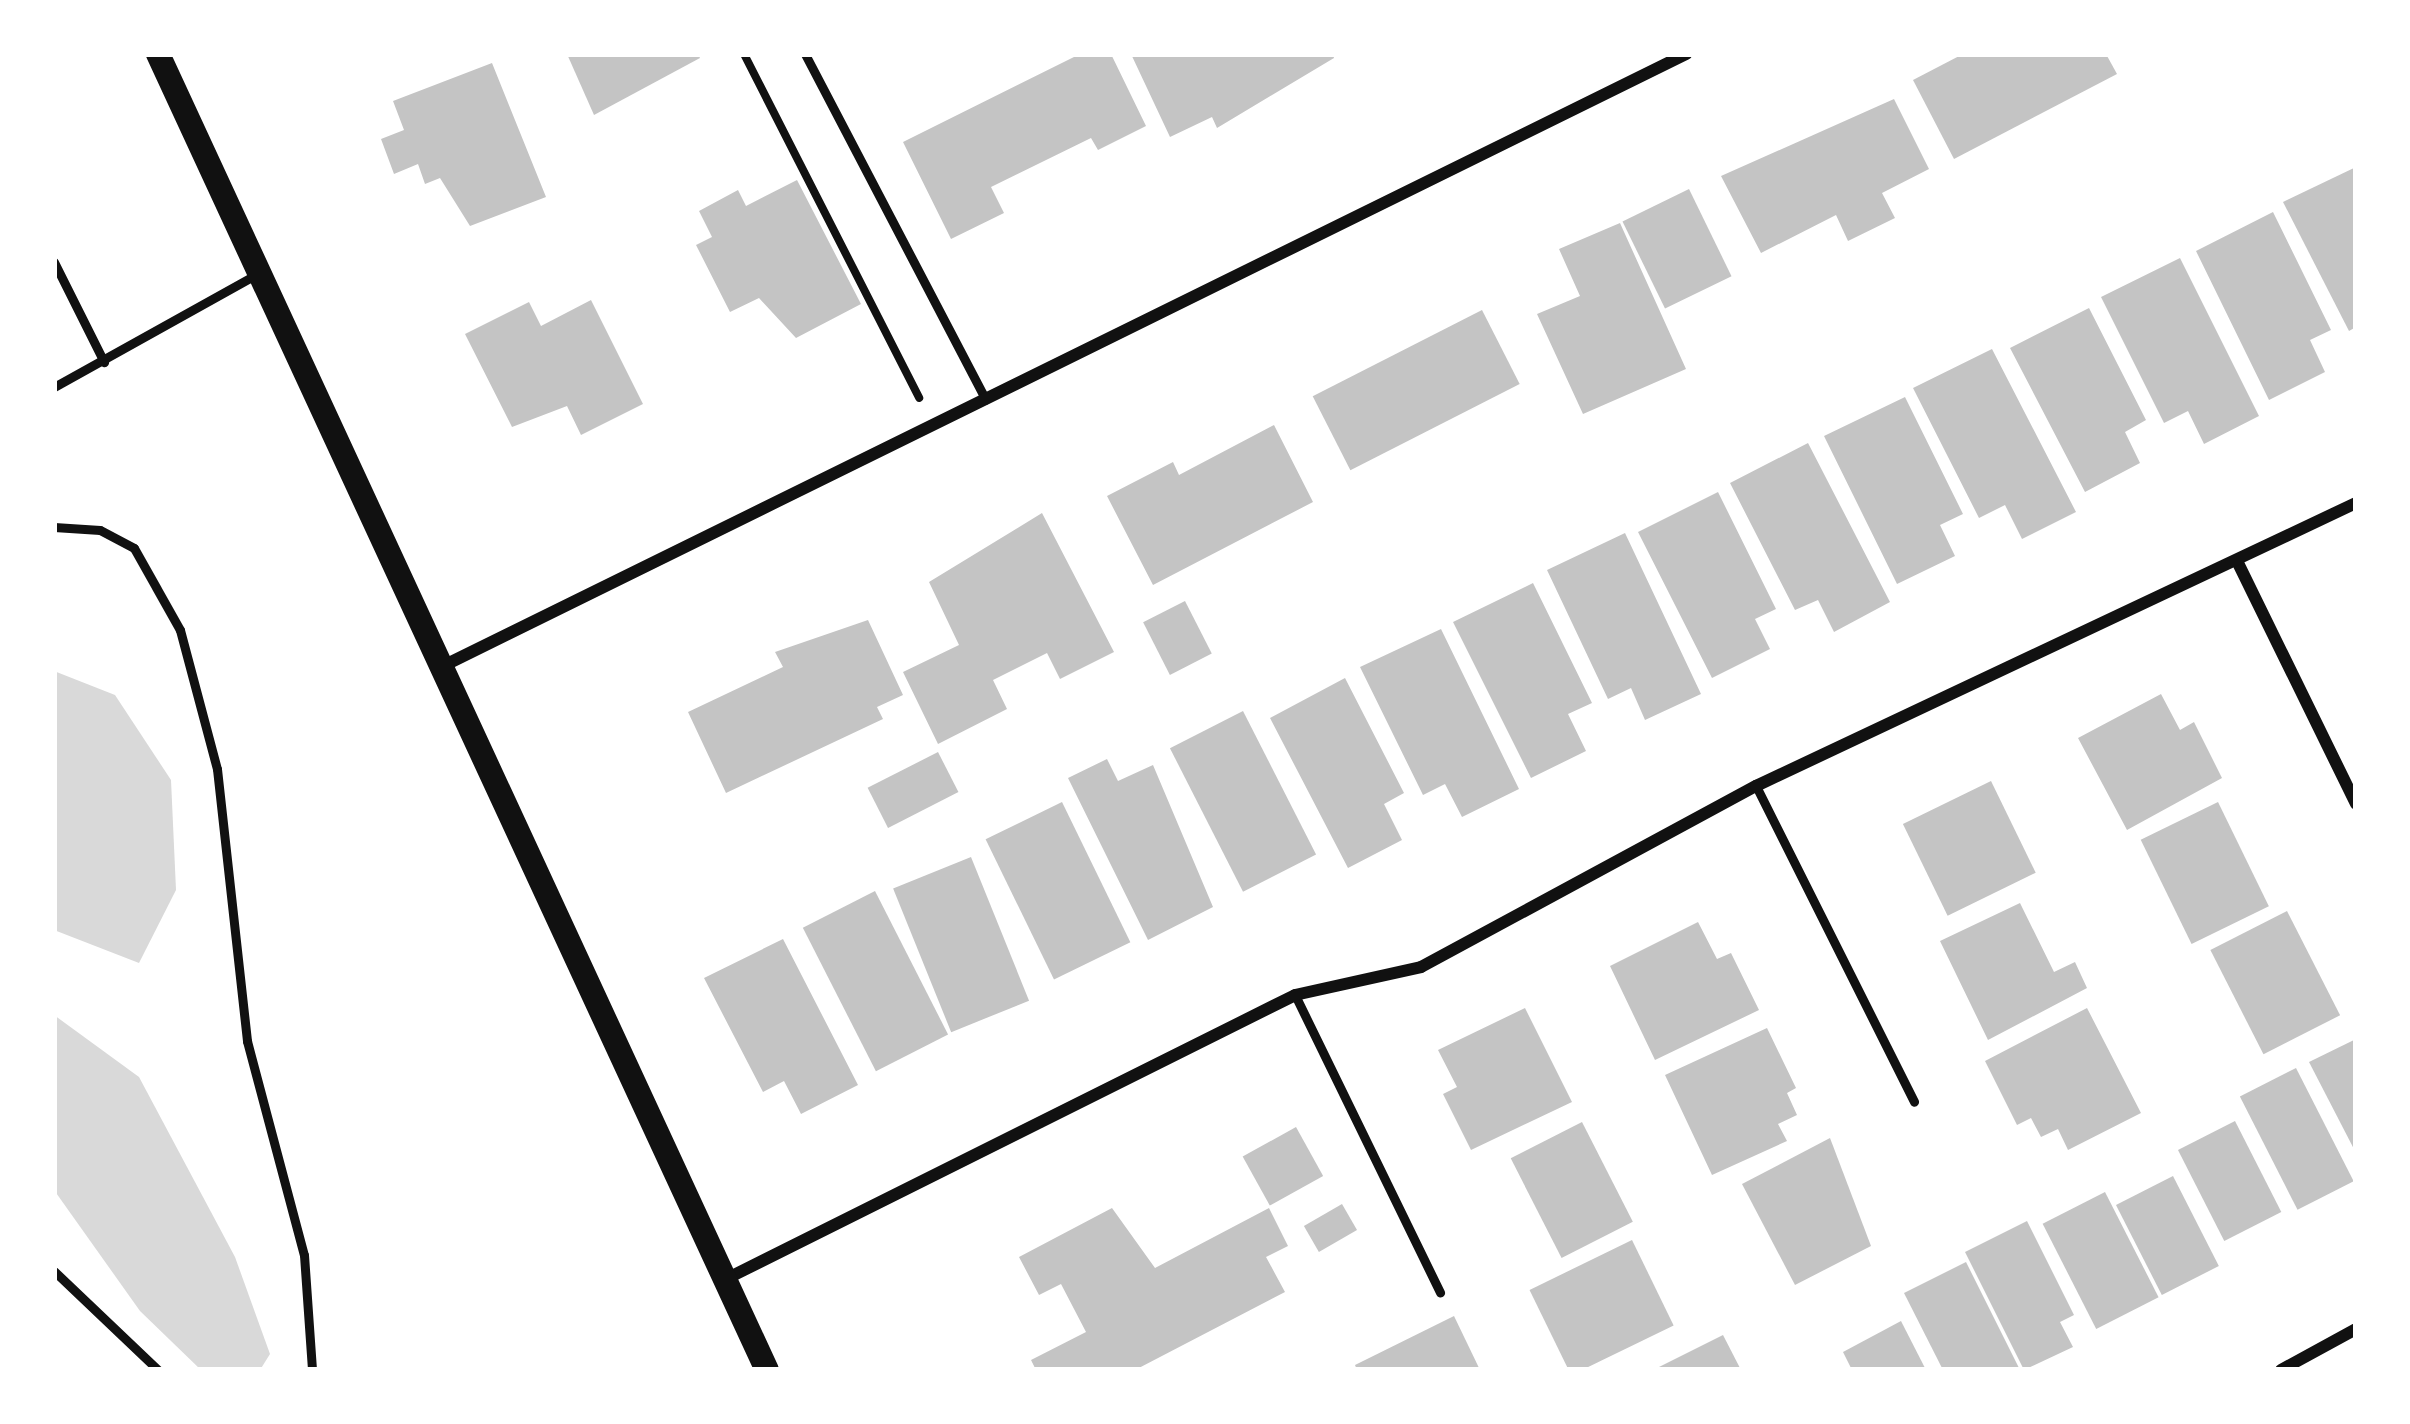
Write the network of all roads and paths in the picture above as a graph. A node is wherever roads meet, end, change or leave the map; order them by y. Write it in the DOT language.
graph roads {
  1 [pos="158,54"];
  2 [pos="744,54"];
  3 [pos="805,54"];
  4 [pos="1686,54"];
  5 [pos="54,262"];
  6 [pos="261,272"];
  7 [pos="104,362"];
  8 [pos="54,387"];
  9 [pos="986,400"];
  10 [pos="933,426"];
  11 [pos="2356,503"];
  12 [pos="54,527"];
  13 [pos="2238,563"];
  14 [pos="441,667"];
  15 [pos="1756,786"];
  16 [pos="2356,804"];
  17 [pos="1295,995"];
  18 [pos="1914,1102"];
  19 [pos="54,1271"];
  20 [pos="726,1279"];
  21 [pos="1440,1292"];
  22 [pos="2356,1329"];
  23 [pos="158,1370"];
  24 [pos="312,1370"];
  25 [pos="767,1370"];
  26 [pos="2281,1370"];
  1 -- 6 [label="main road"];
  2 -- 10 [label="path"];
  3 -- 9 [label="lane"];
  4 -- 9 [label="street"];
  5 -- 7 [label="lane"];
  6 -- 7 [label="lane"];
  6 -- 14 [label="main road"];
  7 -- 8 [label="lane"];
  9 -- 10 [label="street"];
  10 -- 14 [label="street"];
  11 -- 13 [label="street"];
  12 -- 24 [label="lane"];
  13 -- 15 [label="street"];
  13 -- 16 [label="street"];
  14 -- 20 [label="main road"];
  15 -- 17 [label="street"];
  15 -- 18 [label="lane"];
  17 -- 20 [label="street"];
  17 -- 21 [label="lane"];
  19 -- 23 [label="lane"];
  20 -- 25 [label="main road"];
  22 -- 26 [label="street"];
}
